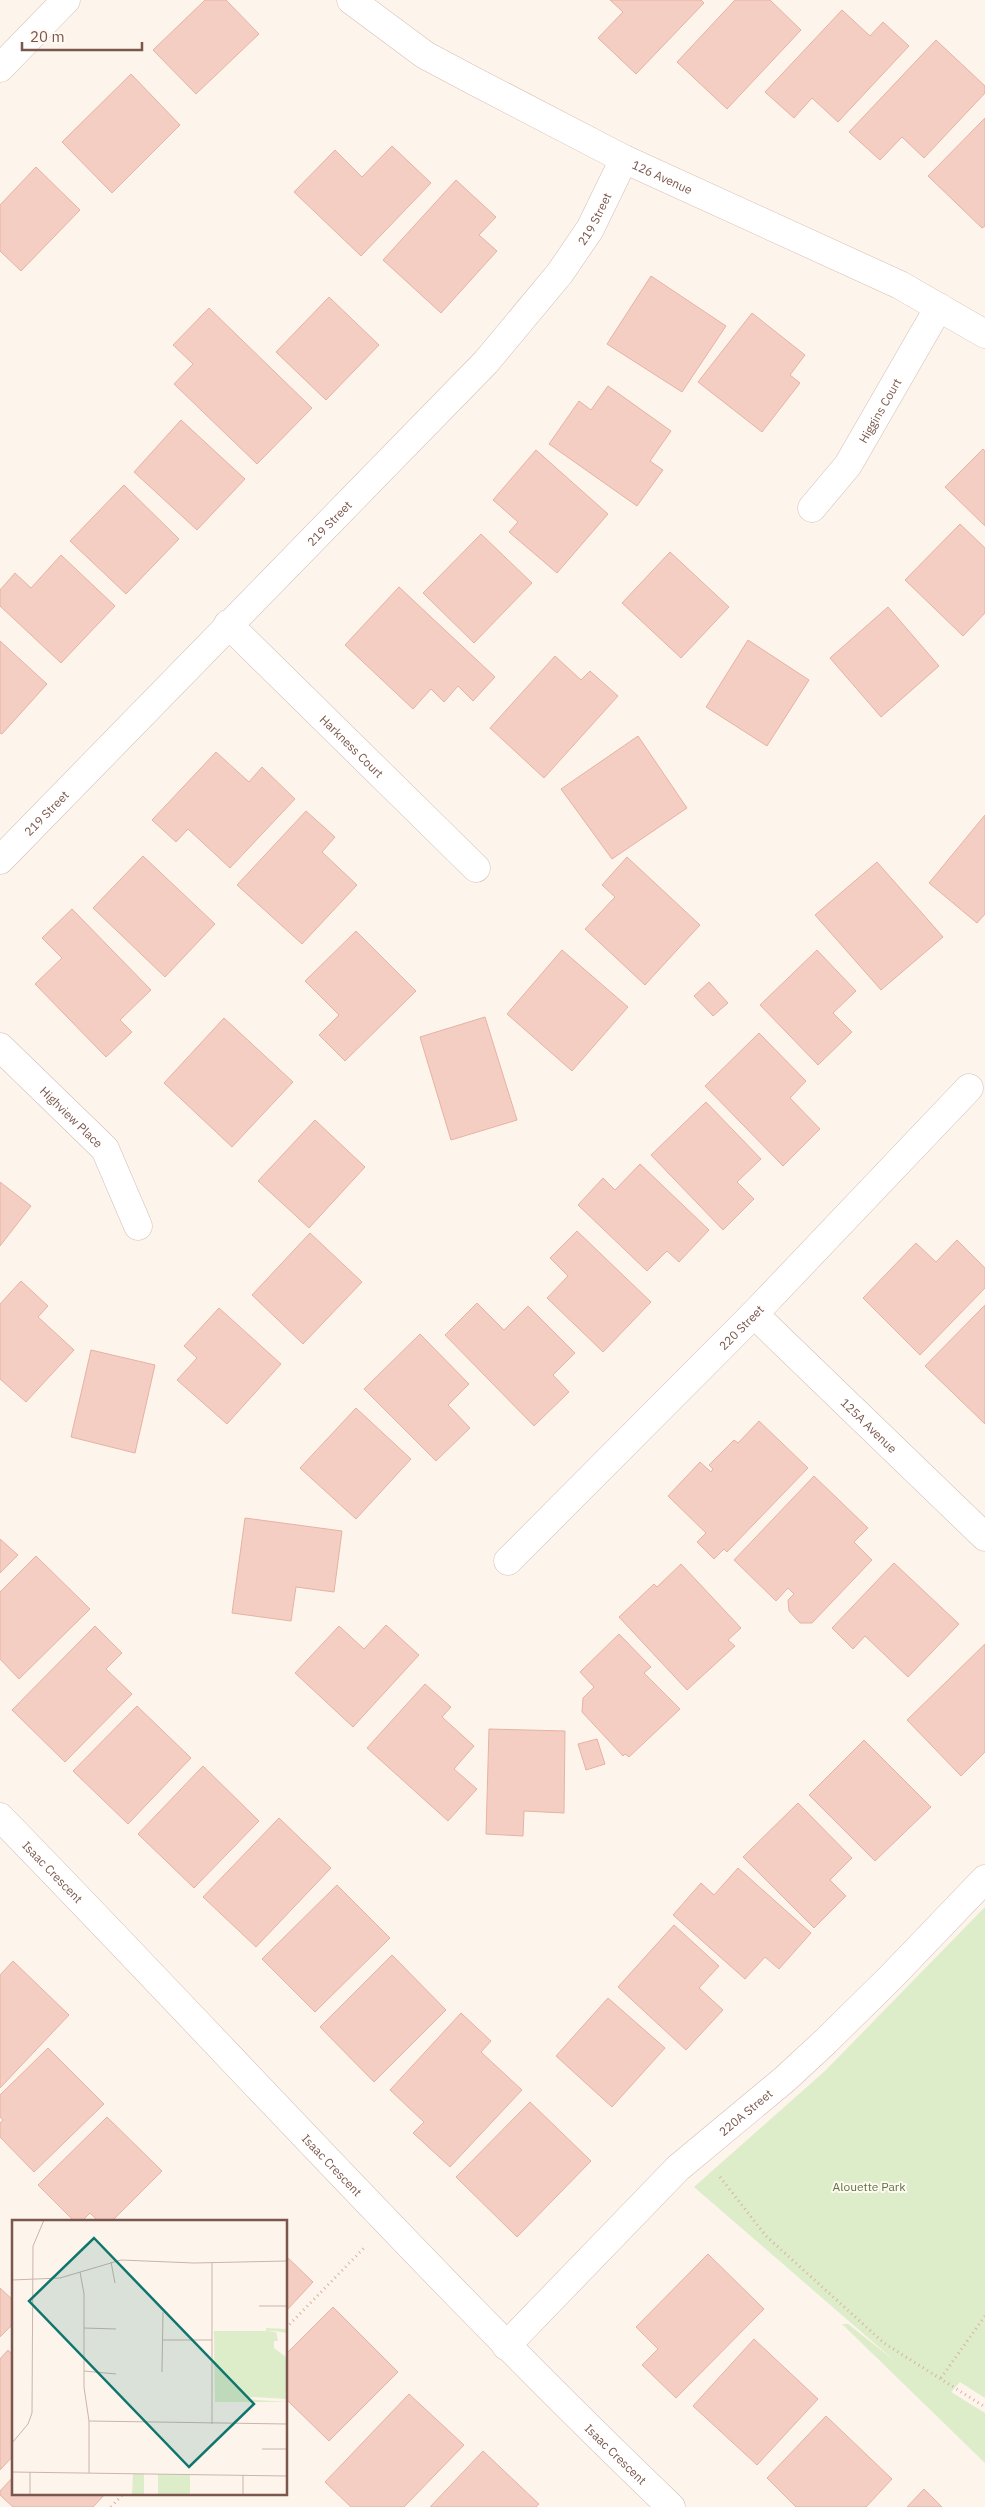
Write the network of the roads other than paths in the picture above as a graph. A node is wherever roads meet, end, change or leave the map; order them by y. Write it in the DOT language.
graph roads {
  1 [pos="66,0"];
  2 [pos="351,0"];
  3 [pos="0,68"];
  4 [pos="624,159"];
  5 [pos="939,307"];
  6 [pos="985,334"];
  7 [pos="812,508"];
  8 [pos="228,624"];
  9 [pos="0,860"];
  10 [pos="476,868"];
  11 [pos="0,1047"];
  12 [pos="969,1088"];
  13 [pos="138,1226"];
  14 [pos="754,1314"];
  15 [pos="985,1537"];
  16 [pos="508,1561"];
  17 [pos="0,1817"];
  18 [pos="985,1879"];
  19 [pos="506,2346"];
  20 [pos="671,2507"];
  1 -- 3 [label="street"];
  2 -- 4 [label="street, 126 Avenue"];
  4 -- 5 [label="street, 126 Avenue"];
  4 -- 8 [label="street, 219 Street"];
  5 -- 6 [label="street, 126 Avenue"];
  5 -- 7 [label="street, Higgins Court"];
  8 -- 9 [label="street, 219 Street"];
  8 -- 10 [label="street, Harkness Court"];
  11 -- 13 [label="street, Highview Place"];
  12 -- 14 [label="street, 220 Street"];
  14 -- 15 [label="street, 125A Avenue"];
  14 -- 16 [label="street, 220 Street"];
  17 -- 19 [label="street, Isaac Crescent"];
  18 -- 19 [label="street, 220A Street"];
  19 -- 20 [label="street, Isaac Crescent"];
}
